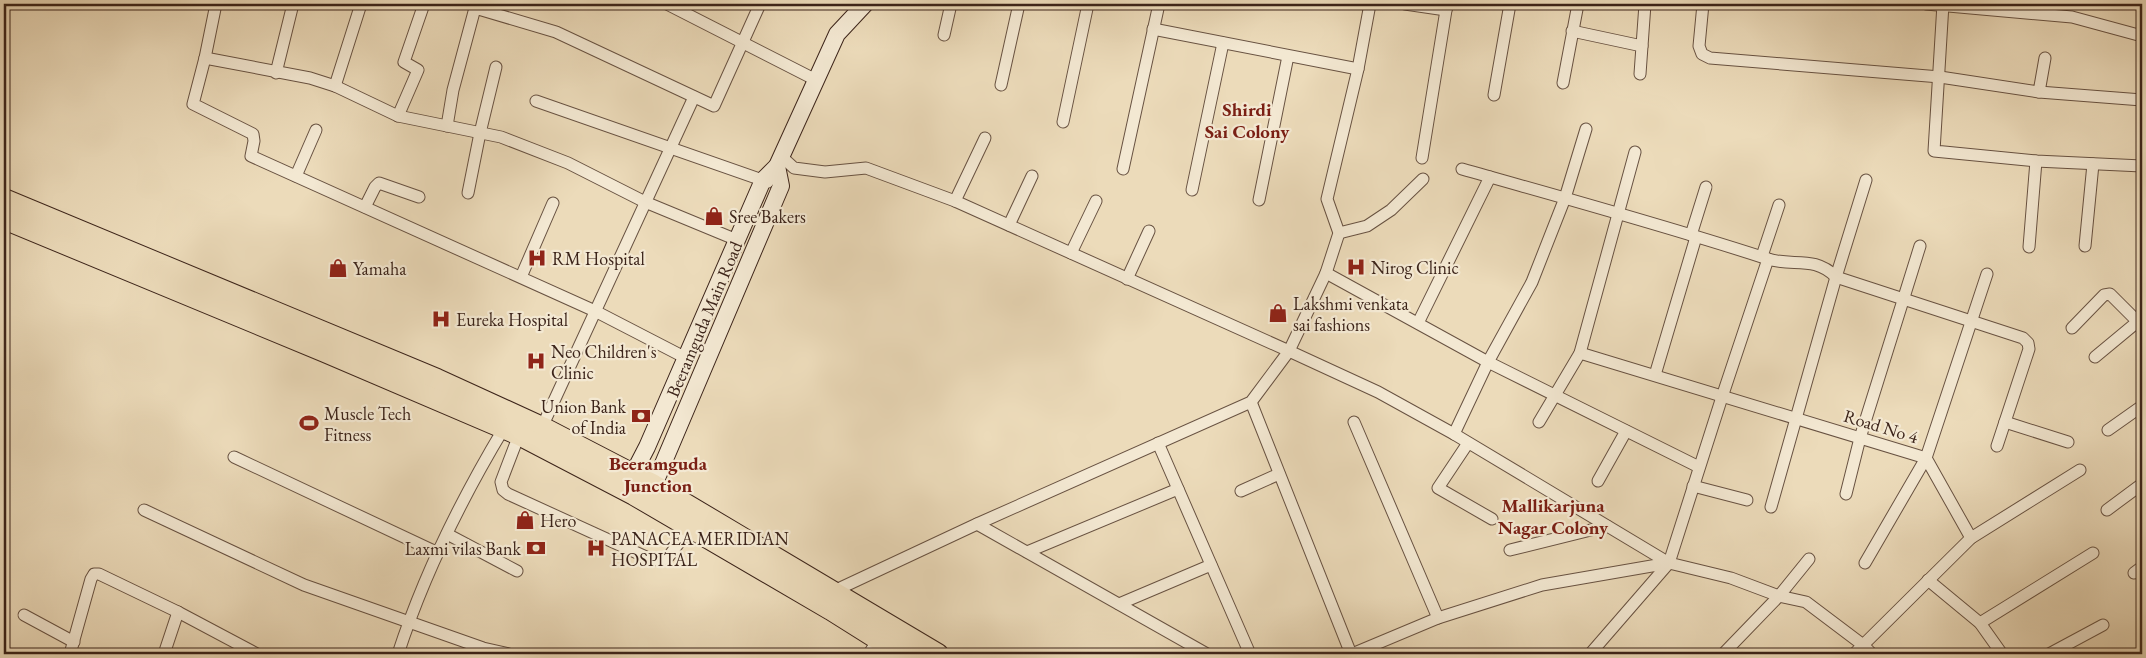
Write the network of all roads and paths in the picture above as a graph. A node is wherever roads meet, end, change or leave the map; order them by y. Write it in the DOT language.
graph roads {
  1 [pos="216,4"];
  2 [pos="293,4"];
  3 [pos="360,4"];
  4 [pos="424,4"];
  5 [pos="667,4"];
  6 [pos="760,4"];
  7 [pos="865,4"];
  8 [pos="950,4"];
  9 [pos="1019,4"];
  10 [pos="1088,4"];
  11 [pos="1159,4"];
  12 [pos="1370,4"];
  13 [pos="1405,4"];
  14 [pos="1510,4"];
  15 [pos="1578,4"];
  16 [pos="1645,4"];
  17 [pos="1703,4"];
  18 [pos="1926,4"];
  19 [pos="1943,5"];
  20 [pos="476,6"];
  21 [pos="1447,7"];
  22 [pos="1153,29"];
  23 [pos="1572,31"];
  24 [pos="944,34"];
  25 [pos="2142,36"];
  26 [pos="741,43"];
  27 [pos="1223,43"];
  28 [pos="1642,46"];
  29 [pos="1288,56"];
  30 [pos="205,58"];
  31 [pos="2045,58"];
  32 [pos="496,67"];
  33 [pos="1358,69"];
  34 [pos="276,73"];
  35 [pos="1640,74"];
  36 [pos="1940,78"];
  37 [pos="816,80"];
  38 [pos="1563,83"];
  39 [pos="1001,85"];
  40 [pos="335,86"];
  41 [pos="2039,92"];
  42 [pos="1494,95"];
  43 [pos="694,97"];
  44 [pos="2142,100"];
  45 [pos="536,102"];
  46 [pos="398,116"];
  47 [pos="1063,122"];
  48 [pos="447,126"];
  49 [pos="1586,129"];
  50 [pos="316,130"];
  51 [pos="480,133"];
  52 [pos="985,138"];
  53 [pos="670,149"];
  54 [pos="1635,152"];
  55 [pos="1422,158"];
  56 [pos="779,161"];
  57 [pos="2036,161"];
  58 [pos="2093,164"];
  59 [pos="2142,166"];
  60 [pos="1123,169"];
  61 [pos="1462,169"];
  62 [pos="296,176"];
  63 [pos="1032,176"];
  64 [pos="1490,177"];
  65 [pos="1423,179"];
  66 [pos="764,180"];
  67 [pos="1866,180"];
  68 [pos="781,186"];
  69 [pos="1706,187"];
  70 [pos="1192,190"];
  71 [pos="468,193"];
  72 [pos="419,197"];
  73 [pos="1565,198"];
  74 [pos="4,199"];
  75 [pos="1259,200"];
  76 [pos="955,201"];
  77 [pos="1096,201"];
  78 [pos="645,202"];
  79 [pos="553,203"];
  80 [pos="1779,205"];
  81 [pos="365,207"];
  82 [pos="1617,213"];
  83 [pos="4,219"];
  84 [pos="1009,225"];
  85 [pos="1149,231"];
  86 [pos="1339,233"];
  87 [pos="1694,236"];
  88 [pos="737,240"];
  89 [pos="1920,246"];
  90 [pos="2085,246"];
  91 [pos="2029,247"];
  92 [pos="1071,253"];
  93 [pos="1765,258"];
  94 [pos="1326,273"];
  95 [pos="1987,274"];
  96 [pos="520,277"];
  97 [pos="1836,277"];
  98 [pos="1127,279"];
  99 [pos="1904,300"];
  100 [pos="596,311"];
  101 [pos="1970,320"];
  102 [pos="2141,322"];
  103 [pos="1418,323"];
  104 [pos="2072,328"];
  105 [pos="320,340"];
  106 [pos="1289,351"];
  107 [pos="1580,353"];
  108 [pos="2095,357"];
  109 [pos="686,358"];
  110 [pos="1488,362"];
  111 [pos="1655,376"];
  112 [pos="1555,395"];
  113 [pos="1722,397"];
  114 [pos="1251,402"];
  115 [pos="2142,406"];
  116 [pos="1795,418"];
  117 [pos="1354,422"];
  118 [pos="1539,422"];
  119 [pos="2005,422"];
  120 [pos="542,427"];
  121 [pos="2108,430"];
  122 [pos="1626,431"];
  123 [pos="512,432"];
  124 [pos="1454,434"];
  125 [pos="1860,438"];
  126 [pos="2068,442"];
  127 [pos="1158,443"];
  128 [pos="1468,443"];
  129 [pos="1997,446"];
  130 [pos="234,457"];
  131 [pos="1926,458"];
  132 [pos="1699,467"];
  133 [pos="2080,470"];
  134 [pos="633,474"];
  135 [pos="1279,474"];
  136 [pos="1598,480"];
  137 [pos="2142,484"];
  138 [pos="654,486"];
  139 [pos="1693,486"];
  140 [pos="1178,489"];
  141 [pos="1241,491"];
  142 [pos="1846,494"];
  143 [pos="1747,500"];
  144 [pos="1771,507"];
  145 [pos="144,510"];
  146 [pos="2107,510"];
  147 [pos="1492,519"];
  148 [pos="978,524"];
  149 [pos="1607,526"];
  150 [pos="690,528"];
  151 [pos="447,534"];
  152 [pos="1971,538"];
  153 [pos="1510,550"];
  154 [pos="1027,552"];
  155 [pos="438,553"];
  156 [pos="2093,553"];
  157 [pos="1809,559"];
  158 [pos="1669,563"];
  159 [pos="1865,563"];
  160 [pos="1211,565"];
  161 [pos="517,571"];
  162 [pos="1928,580"];
  163 [pos="834,591"];
  164 [pos="1779,596"];
  165 [pos="1119,604"];
  166 [pos="178,612"];
  167 [pos="24,615"];
  168 [pos="1438,618"];
  169 [pos="408,622"];
  170 [pos="1980,623"];
  171 [pos="2103,625"];
  172 [pos="74,642"];
  173 [pos="1863,645"];
  174 [pos="873,648"];
  175 [pos="70,654"];
  176 [pos="164,654"];
  177 [pos="254,654"];
  178 [pos="398,654"];
  179 [pos="508,654"];
  180 [pos="901,654"];
  181 [pos="938,654"];
  182 [pos="1207,654"];
  183 [pos="1250,654"];
  184 [pos="1351,654"];
  185 [pos="1590,654"];
  186 [pos="1724,654"];
  187 [pos="1854,654"];
  188 [pos="1872,654"];
  189 [pos="2002,654"];
  190 [pos="2049,654"];
  1 -- 30 [label="street"];
  2 -- 34 [label="street"];
  3 -- 40 [label="street"];
  4 -- 46 [label="street"];
  5 -- 26 [label="street"];
  6 -- 26 [label="street"];
  7 -- 37 [label="main road, Beeramguda Main Road"];
  8 -- 24 [label="street"];
  9 -- 39 [label="street"];
  10 -- 47 [label="street"];
  11 -- 22 [label="street"];
  12 -- 33 [label="street"];
  13 -- 21 [label="street"];
  14 -- 42 [label="street"];
  15 -- 23 [label="street"];
  16 -- 28 [label="street"];
  17 -- 36 [label="street"];
  18 -- 19 [label="street"];
  19 -- 25 [label="street"];
  19 -- 36 [label="street"];
  20 -- 43 [label="street"];
  20 -- 48 [label="street"];
  21 -- 55 [label="street"];
  22 -- 27 [label="street"];
  22 -- 60 [label="street"];
  23 -- 28 [label="street"];
  23 -- 38 [label="street"];
  26 -- 37 [label="street"];
  26 -- 43 [label="street"];
  27 -- 29 [label="street"];
  27 -- 70 [label="street"];
  28 -- 35 [label="street"];
  29 -- 33 [label="street"];
  29 -- 75 [label="street"];
  30 -- 34 [label="street"];
  30 -- 62 [label="street"];
  31 -- 41 [label="street"];
  32 -- 51 [label="street"];
  33 -- 86 [label="street"];
  34 -- 40 [label="street"];
  36 -- 41 [label="street"];
  36 -- 57 [label="street"];
  37 -- 56 [label="main road, Beeramguda Main Road"];
  40 -- 46 [label="street"];
  41 -- 44 [label="street"];
  43 -- 53 [label="street"];
  45 -- 53 [label="street"];
  46 -- 48 [label="street"];
  48 -- 51 [label="street"];
  49 -- 73 [label="street"];
  50 -- 62 [label="street"];
  51 -- 71 [label="street"];
  51 -- 78 [label="street"];
  52 -- 76 [label="street"];
  53 -- 66 [label="street"];
  53 -- 78 [label="street"];
  54 -- 82 [label="street"];
  56 -- 66 [label="main road, Beeramguda Main Road"];
  56 -- 68 [label="main road"];
  56 -- 76 [label="street"];
  57 -- 58 [label="street"];
  57 -- 91 [label="street"];
  58 -- 59 [label="street"];
  58 -- 90 [label="street"];
  61 -- 64 [label="street"];
  62 -- 81 [label="street"];
  63 -- 84 [label="street"];
  64 -- 73 [label="street"];
  64 -- 103 [label="street"];
  65 -- 86 [label="street"];
  66 -- 68 [label="street"];
  66 -- 88 [label="main road, Beeramguda Main Road"];
  67 -- 97 [label="street"];
  68 -- 138 [label="main road, Beeramguda Main Road"];
  69 -- 87 [label="street"];
  72 -- 81 [label="street"];
  73 -- 82 [label="street"];
  73 -- 110 [label="street"];
  74 -- 105 [label="highway"];
  76 -- 84 [label="street"];
  77 -- 92 [label="street"];
  78 -- 88 [label="street"];
  78 -- 100 [label="street"];
  79 -- 96 [label="street"];
  80 -- 93 [label="street"];
  81 -- 96 [label="street"];
  82 -- 87 [label="street"];
  82 -- 107 [label="street"];
  83 -- 105 [label="highway"];
  84 -- 92 [label="street"];
  85 -- 98 [label="street"];
  86 -- 94 [label="street"];
  87 -- 93 [label="street"];
  87 -- 111 [label="street"];
  88 -- 109 [label="main road, Beeramguda Main Road"];
  89 -- 99 [label="street"];
  92 -- 98 [label="street"];
  93 -- 97 [label="street"];
  93 -- 113 [label="street"];
  94 -- 103 [label="street"];
  94 -- 106 [label="street"];
  95 -- 101 [label="street"];
  96 -- 100 [label="street"];
  97 -- 99 [label="street"];
  97 -- 116 [label="street"];
  98 -- 106 [label="street"];
  99 -- 101 [label="street"];
  99 -- 125 [label="street"];
  100 -- 109 [label="street"];
  100 -- 120 [label="street"];
  101 -- 119 [label="street"];
  101 -- 131 [label="street"];
  102 -- 104 [label="street"];
  102 -- 108 [label="street"];
  103 -- 110 [label="street"];
  105 -- 120 [label="highway"];
  105 -- 123 [label="highway"];
  106 -- 114 [label="street"];
  106 -- 124 [label="street"];
  107 -- 111 [label="street, Road No 4"];
  107 -- 112 [label="street"];
  109 -- 134 [label="main road, Beeramguda Main Road"];
  110 -- 112 [label="street"];
  110 -- 124 [label="street"];
  111 -- 113 [label="street, Road No 4"];
  112 -- 118 [label="street"];
  112 -- 122 [label="street"];
  113 -- 116 [label="street, Road No 4"];
  113 -- 132 [label="street"];
  114 -- 127 [label="street"];
  114 -- 135 [label="street"];
  115 -- 121 [label="street"];
  116 -- 125 [label="street, Road No 4"];
  116 -- 144 [label="street"];
  117 -- 168 [label="street"];
  119 -- 126 [label="street"];
  119 -- 129 [label="street"];
  120 -- 134 [label="highway"];
  122 -- 132 [label="street"];
  122 -- 136 [label="street"];
  123 -- 150 [label="highway"];
  123 -- 150 [label="street"];
  123 -- 151 [label="street"];
  124 -- 128 [label="street"];
  125 -- 131 [label="street, Road No 4"];
  125 -- 142 [label="street"];
  127 -- 140 [label="street"];
  127 -- 148 [label="street"];
  128 -- 147 [label="street"];
  128 -- 149 [label="street"];
  130 -- 155 [label="street"];
  131 -- 152 [label="street, Road No 4"];
  131 -- 159 [label="street"];
  132 -- 139 [label="street"];
  133 -- 152 [label="street"];
  134 -- 138 [label="highway"];
  135 -- 141 [label="street"];
  135 -- 184 [label="street"];
  137 -- 146 [label="street"];
  138 -- 163 [label="highway"];
  139 -- 143 [label="street"];
  139 -- 158 [label="street"];
  140 -- 154 [label="street"];
  140 -- 160 [label="street"];
  145 -- 169 [label="street"];
  148 -- 154 [label="street"];
  148 -- 163 [label="street"];
  149 -- 153 [label="street"];
  149 -- 158 [label="street"];
  150 -- 174 [label="highway"];
  151 -- 155 [label="street"];
  151 -- 161 [label="street"];
  152 -- 162 [label="street"];
  154 -- 165 [label="street"];
  155 -- 169 [label="street"];
  156 -- 170 [label="street"];
  157 -- 164 [label="street"];
  158 -- 164 [label="street"];
  158 -- 168 [label="street"];
  158 -- 185 [label="street"];
  160 -- 165 [label="street"];
  160 -- 183 [label="street"];
  162 -- 170 [label="street"];
  162 -- 173 [label="street"];
  163 -- 181 [label="highway"];
  164 -- 173 [label="street"];
  164 -- 186 [label="street"];
  165 -- 182 [label="street"];
  166 -- 172 [label="street"];
  166 -- 176 [label="street"];
  166 -- 177 [label="street"];
  167 -- 172 [label="street"];
  168 -- 184 [label="street"];
  169 -- 178 [label="street"];
  169 -- 179 [label="street"];
  170 -- 189 [label="street"];
  171 -- 190 [label="street"];
  172 -- 175 [label="street"];
  173 -- 187 [label="street"];
  173 -- 188 [label="street"];
  174 -- 180 [label="highway"];
}
